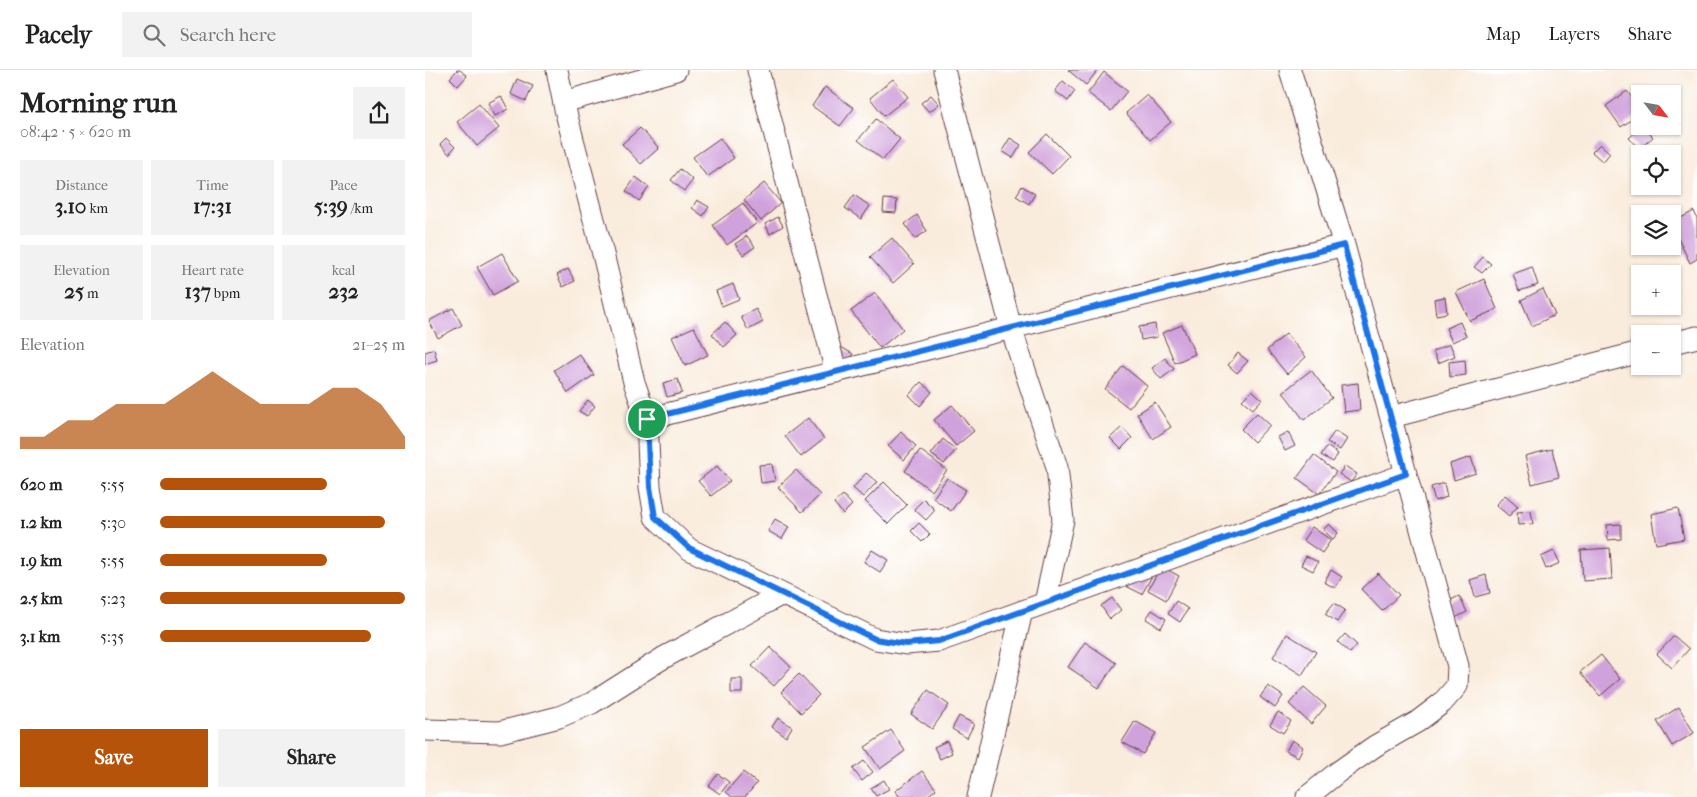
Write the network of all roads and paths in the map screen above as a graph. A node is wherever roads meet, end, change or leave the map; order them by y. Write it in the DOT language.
graph roads {
  1 [pos="557,70"];
  2 [pos="676,70"];
  3 [pos="758,70"];
  4 [pos="944,70"];
  5 [pos="1290,70"];
  6 [pos="564,102"];
  7 [pos="1344,245"];
  8 [pos="1011,328"];
  9 [pos="1697,337"];
  10 [pos="1681,341"];
  11 [pos="1631,354"];
  12 [pos="836,372"];
  13 [pos="1391,417"];
  14 [pos="647,419"];
  15 [pos="1406,474"];
  16 [pos="782,594"];
  17 [pos="1045,603"];
  18 [pos="1022,611"];
  19 [pos="425,730"];
  20 [pos="978,797"];
  21 [pos="1307,797"];
  1 -- 6 [label="street"];
  2 -- 6 [label="street"];
  3 -- 12 [label="street"];
  4 -- 8 [label="street"];
  5 -- 7 [label="street"];
  6 -- 14 [label="street"];
  7 -- 8 [label="street"];
  7 -- 13 [label="street"];
  8 -- 12 [label="street"];
  8 -- 17 [label="street"];
  9 -- 10 [label="street"];
  11 -- 13 [label="street"];
  12 -- 14 [label="street"];
  13 -- 15 [label="street"];
  14 -- 16 [label="street"];
  15 -- 17 [label="street"];
  15 -- 21 [label="street"];
  16 -- 18 [label="street"];
  16 -- 19 [label="street"];
  17 -- 18 [label="street"];
  18 -- 20 [label="street"];
}
